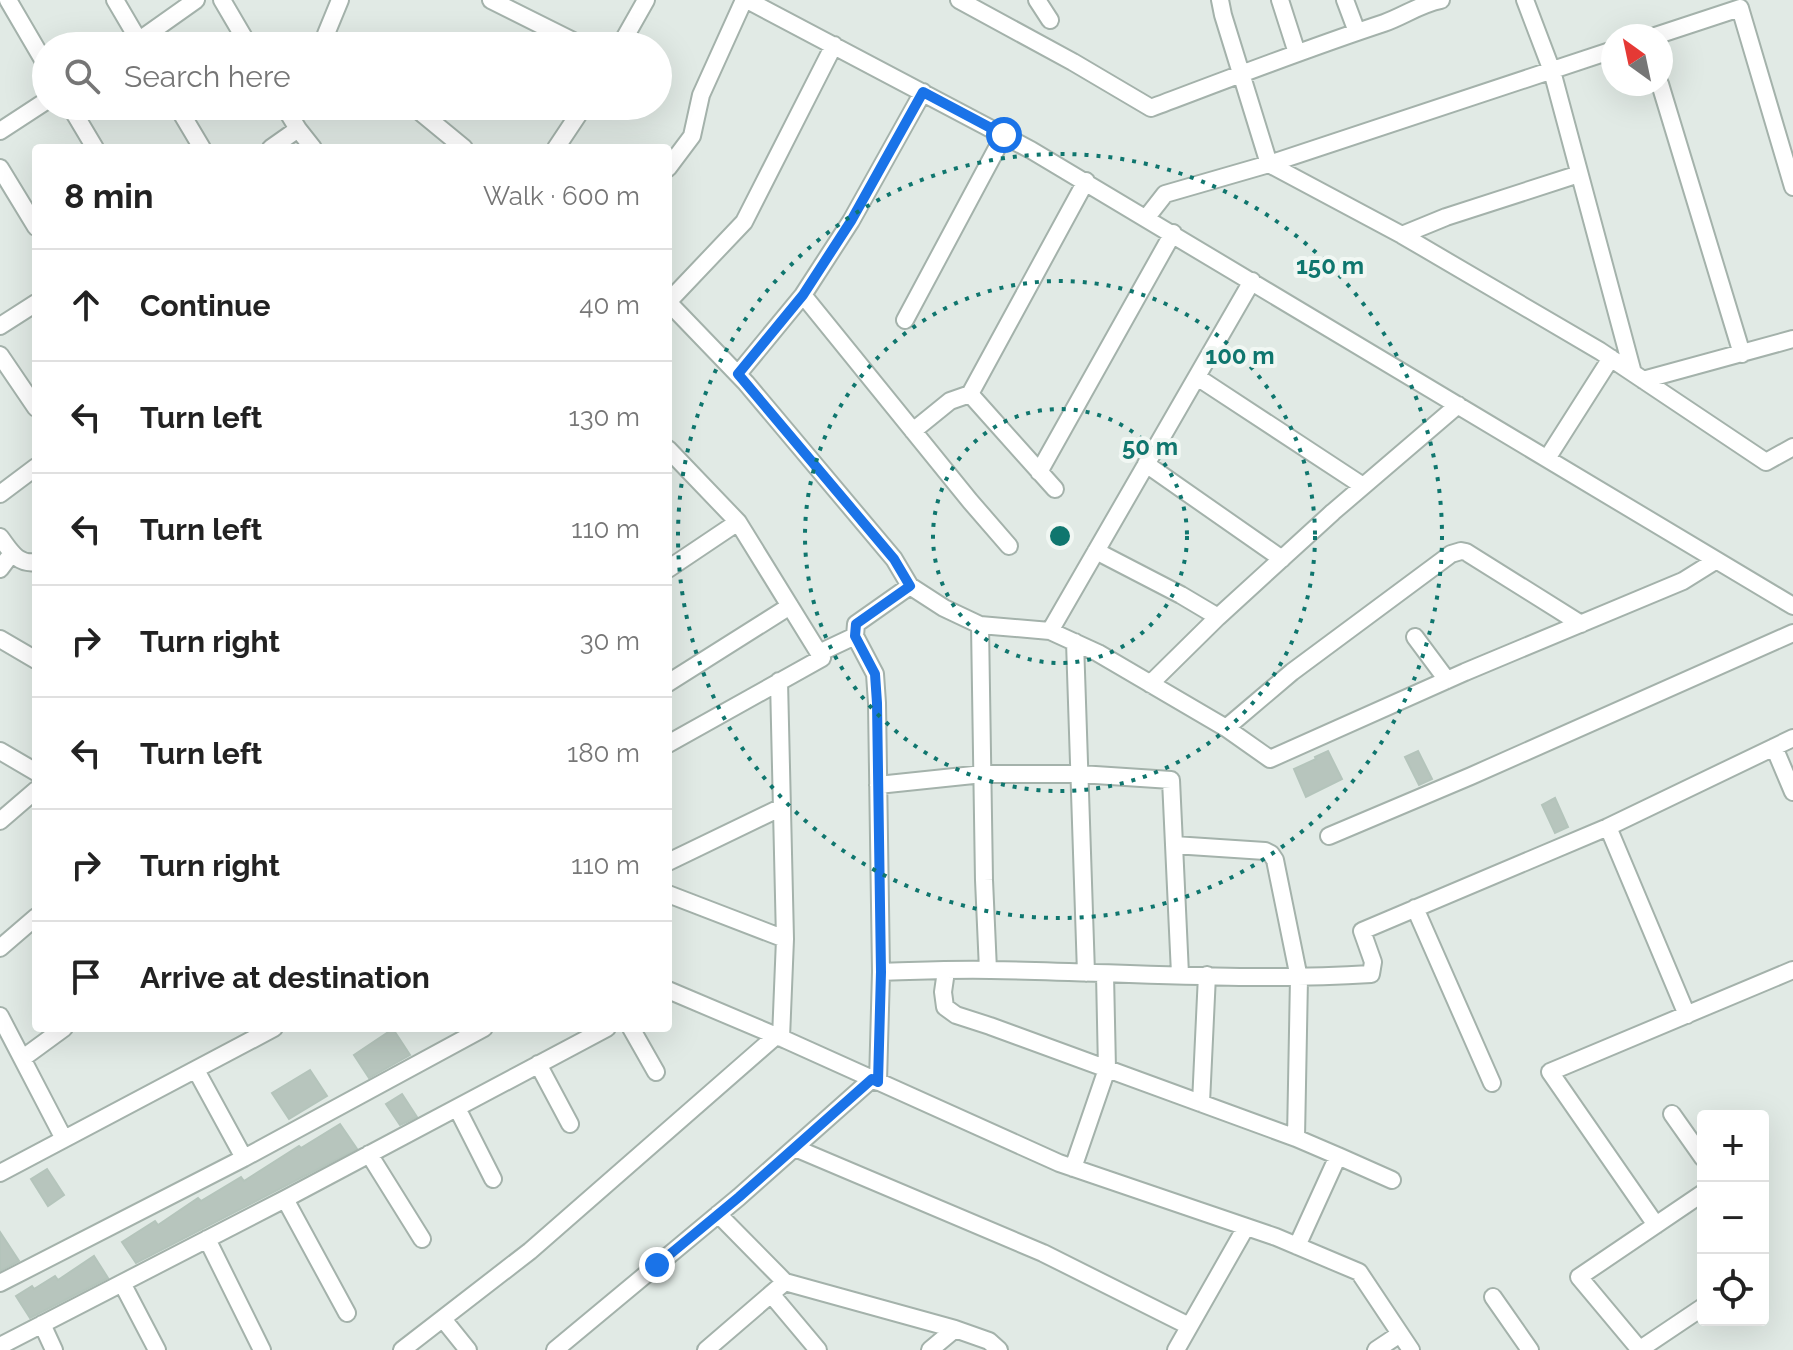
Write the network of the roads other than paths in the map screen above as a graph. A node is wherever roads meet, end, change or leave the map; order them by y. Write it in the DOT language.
graph roads {
  1 [pos="8,0"];
  2 [pos="115,0"];
  3 [pos="196,0"];
  4 [pos="222,0"];
  5 [pos="340,0"];
  6 [pos="491,0"];
  7 [pos="646,0"];
  8 [pos="959,0"];
  9 [pos="1037,0"];
  10 [pos="1220,0"];
  11 [pos="1280,0"];
  12 [pos="1345,0"];
  13 [pos="1525,0"];
  14 [pos="753,1"];
  15 [pos="1432,1"];
  16 [pos="1050,20"];
  17 [pos="1673,30"];
  18 [pos="132,32"];
  19 [pos="154,32"];
  20 [pos="241,32"];
  21 [pos="327,32"];
  22 [pos="555,32"];
  23 [pos="628,32"];
  24 [pos="1357,32"];
  25 [pos="32,41"];
  26 [pos="834,45"];
  27 [pos="1297,53"];
  28 [pos="1601,54"];
  29 [pos="1552,71"];
  30 [pos="1241,73"];
  31 [pos="923,92"];
  32 [pos="1664,96"];
  33 [pos="32,110"];
  34 [pos="78,120"];
  35 [pos="185,120"];
  36 [pos="293,120"];
  37 [pos="430,120"];
  38 [pos="575,120"];
  39 [pos="298,129"];
  40 [pos="0,131"];
  41 [pos="1004,135"];
  42 [pos="93,144"];
  43 [pos="200,144"];
  44 [pos="277,144"];
  45 [pos="310,144"];
  46 [pos="459,144"];
  47 [pos="559,144"];
  48 [pos="672,163"];
  49 [pos="1269,164"];
  50 [pos="0,168"];
  51 [pos="1579,174"];
  52 [pos="1086,181"];
  53 [pos="1793,187"];
  54 [pos="1147,217"];
  55 [pos="32,220"];
  56 [pos="1173,233"];
  57 [pos="1402,235"];
  58 [pos="1252,281"];
  59 [pos="803,295"];
  60 [pos="672,298"];
  61 [pos="32,306"];
  62 [pos="672,306"];
  63 [pos="905,320"];
  64 [pos="0,326"];
  65 [pos="1793,339"];
  66 [pos="1742,354"];
  67 [pos="0,355"];
  68 [pos="1611,358"];
  69 [pos="738,374"];
  70 [pos="1197,377"];
  71 [pos="1638,377"];
  72 [pos="970,394"];
  73 [pos="32,402"];
  74 [pos="1458,405"];
  75 [pos="913,431"];
  76 [pos="1793,447"];
  77 [pos="672,453"];
  78 [pos="1548,457"];
  79 [pos="1146,464"];
  80 [pos="32,470"];
  81 [pos="1039,472"];
  82 [pos="1363,486"];
  83 [pos="1055,489"];
  84 [pos="0,494"];
  85 [pos="738,522"];
  86 [pos="0,537"];
  87 [pos="1009,546"];
  88 [pos="1096,551"];
  89 [pos="12,553"];
  90 [pos="1282,559"];
  91 [pos="1715,561"];
  92 [pos="32,562"];
  93 [pos="672,566"];
  94 [pos="0,569"];
  95 [pos="910,586"];
  96 [pos="790,606"];
  97 [pos="1793,606"];
  98 [pos="1218,617"];
  99 [pos="1581,624"];
  100 [pos="980,625"];
  101 [pos="1050,631"];
  102 [pos="1793,633"];
  103 [pos="855,636"];
  104 [pos="1415,637"];
  105 [pos="0,639"];
  106 [pos="1075,642"];
  107 [pos="819,653"];
  108 [pos="32,658"];
  109 [pos="672,680"];
  110 [pos="1447,680"];
  111 [pos="779,681"];
  112 [pos="1150,684"];
  113 [pos="1226,728"];
  114 [pos="1793,738"];
  115 [pos="672,742"];
  116 [pos="1774,747"];
  117 [pos="0,751"];
  118 [pos="32,770"];
  119 [pos="983,774"];
  120 [pos="1080,774"];
  121 [pos="878,785"];
  122 [pos="1793,792"];
  123 [pos="32,793"];
  124 [pos="782,807"];
  125 [pos="0,821"];
  126 [pos="1608,827"];
  127 [pos="1329,836"];
  128 [pos="1174,845"];
  129 [pos="672,860"];
  130 [pos="672,896"];
  131 [pos="1415,908"];
  132 [pos="32,920"];
  133 [pos="785,939"];
  134 [pos="0,948"];
  135 [pos="988,970"];
  136 [pos="1793,970"];
  137 [pos="946,971"];
  138 [pos="881,972"];
  139 [pos="1086,973"];
  140 [pos="1105,974"];
  141 [pos="1180,974"];
  142 [pos="1207,975"];
  143 [pos="1299,978"];
  144 [pos="672,994"];
  145 [pos="1687,1015"];
  146 [pos="0,1016"];
  147 [pos="59,1032"];
  148 [pos="267,1032"];
  149 [pos="477,1032"];
  150 [pos="599,1032"];
  151 [pos="633,1032"];
  152 [pos="778,1037"];
  153 [pos="23,1058"];
  154 [pos="538,1064"];
  155 [pos="1107,1069"];
  156 [pos="196,1070"];
  157 [pos="656,1072"];
  158 [pos="875,1081"];
  159 [pos="1492,1083"];
  160 [pos="1201,1103"];
  161 [pos="457,1108"];
  162 [pos="1672,1114"];
  163 [pos="570,1124"];
  164 [pos="1296,1138"];
  165 [pos="64,1139"];
  166 [pos="795,1148"];
  167 [pos="1697,1149"];
  168 [pos="369,1154"];
  169 [pos="1338,1156"];
  170 [pos="244,1158"];
  171 [pos="1073,1168"];
  172 [pos="0,1173"];
  173 [pos="493,1179"];
  174 [pos="1392,1180"];
  175 [pos="1697,1197"];
  176 [pos="285,1199"];
  177 [pos="718,1214"];
  178 [pos="1656,1225"];
  179 [pos="1246,1227"];
  180 [pos="207,1239"];
  181 [pos="422,1239"];
  182 [pos="1297,1246"];
  183 [pos="785,1282"];
  184 [pos="0,1283"];
  185 [pos="122,1283"];
  186 [pos="771,1294"];
  187 [pos="1493,1297"];
  188 [pos="1697,1311"];
  189 [pos="347,1313"];
  190 [pos="443,1319"];
  191 [pos="42,1324"];
  192 [pos="1189,1326"];
  193 [pos="955,1329"];
  194 [pos="1400,1334"];
  195 [pos="0,1346"];
  196 [pos="54,1350"];
  197 [pos="157,1350"];
  198 [pos="262,1350"];
  199 [pos="402,1350"];
  200 [pos="468,1350"];
  201 [pos="555,1350"];
  202 [pos="706,1350"];
  203 [pos="818,1350"];
  204 [pos="930,1350"];
  205 [pos="999,1350"];
  206 [pos="1176,1350"];
  207 [pos="1376,1350"];
  208 [pos="1411,1350"];
  209 [pos="1530,1350"];
  210 [pos="1640,1350"];
  1 -- 25 [label="street"];
  2 -- 18 [label="street"];
  3 -- 19 [label="street"];
  4 -- 20 [label="street"];
  5 -- 21 [label="street"];
  6 -- 22 [label="street"];
  7 -- 23 [label="street"];
  8 -- 30 [label="street"];
  9 -- 16 [label="street"];
  10 -- 30 [label="street"];
  11 -- 27 [label="street"];
  12 -- 24 [label="street"];
  13 -- 29 [label="street"];
  14 -- 26 [label="street"];
  14 -- 48 [label="street"];
  15 -- 24 [label="street"];
  17 -- 53 [label="street"];
  24 -- 27 [label="street"];
  26 -- 31 [label="street"];
  26 -- 60 [label="street"];
  27 -- 30 [label="street"];
  28 -- 29 [label="street"];
  29 -- 49 [label="street"];
  29 -- 51 [label="street"];
  30 -- 49 [label="street"];
  31 -- 41 [label="street"];
  31 -- 59 [label="street"];
  32 -- 66 [label="street"];
  33 -- 40 [label="street"];
  34 -- 42 [label="street"];
  35 -- 43 [label="street"];
  36 -- 39 [label="street"];
  37 -- 46 [label="street"];
  38 -- 47 [label="street"];
  39 -- 44 [label="street"];
  39 -- 45 [label="street"];
  41 -- 52 [label="street"];
  41 -- 63 [label="street"];
  49 -- 54 [label="street"];
  49 -- 57 [label="street"];
  50 -- 55 [label="street"];
  51 -- 57 [label="street"];
  51 -- 71 [label="street"];
  52 -- 54 [label="street"];
  52 -- 72 [label="street"];
  54 -- 56 [label="street"];
  56 -- 58 [label="street"];
  56 -- 81 [label="street"];
  57 -- 68 [label="street"];
  58 -- 70 [label="street"];
  58 -- 74 [label="street"];
  59 -- 69 [label="street"];
  59 -- 75 [label="street"];
  61 -- 64 [label="street"];
  62 -- 69 [label="street"];
  65 -- 66 [label="street"];
  66 -- 71 [label="street"];
  67 -- 73 [label="street"];
  68 -- 71 [label="street"];
  68 -- 78 [label="street"];
  69 -- 95 [label="street"];
  70 -- 79 [label="street"];
  70 -- 82 [label="street"];
  71 -- 76 [label="street"];
  72 -- 75 [label="street"];
  72 -- 81 [label="street"];
  74 -- 78 [label="street"];
  74 -- 82 [label="street"];
  75 -- 87 [label="street"];
  77 -- 85 [label="street"];
  78 -- 91 [label="street"];
  79 -- 88 [label="street"];
  79 -- 90 [label="street"];
  80 -- 84 [label="street"];
  81 -- 83 [label="street"];
  82 -- 90 [label="street"];
  85 -- 93 [label="street"];
  85 -- 96 [label="street"];
  86 -- 89 [label="street"];
  88 -- 98 [label="street"];
  88 -- 101 [label="street"];
  89 -- 92 [label="street"];
  89 -- 94 [label="street"];
  90 -- 98 [label="street"];
  91 -- 97 [label="street"];
  91 -- 99 [label="street"];
  95 -- 100 [label="street"];
  95 -- 103 [label="street"];
  96 -- 107 [label="street"];
  96 -- 109 [label="street"];
  98 -- 112 [label="street"];
  99 -- 110 [label="street"];
  99 -- 113 [label="street"];
  100 -- 101 [label="street"];
  100 -- 119 [label="street"];
  101 -- 106 [label="street"];
  102 -- 127 [label="street"];
  103 -- 107 [label="street"];
  103 -- 121 [label="street"];
  104 -- 110 [label="street"];
  105 -- 108 [label="street"];
  106 -- 112 [label="street"];
  106 -- 120 [label="street"];
  107 -- 111 [label="street"];
  110 -- 113 [label="street"];
  111 -- 115 [label="street"];
  111 -- 124 [label="street"];
  112 -- 113 [label="street"];
  114 -- 116 [label="street"];
  116 -- 122 [label="street"];
  116 -- 126 [label="street"];
  117 -- 118 [label="street"];
  119 -- 120 [label="street"];
  119 -- 121 [label="street"];
  119 -- 135 [label="street"];
  120 -- 128 [label="street"];
  120 -- 139 [label="street"];
  121 -- 138 [label="street"];
  123 -- 125 [label="street"];
  124 -- 129 [label="street"];
  124 -- 133 [label="street"];
  126 -- 131 [label="street"];
  126 -- 145 [label="street"];
  128 -- 141 [label="street"];
  128 -- 143 [label="street"];
  130 -- 133 [label="street"];
  131 -- 143 [label="street"];
  131 -- 159 [label="street"];
  132 -- 134 [label="street"];
  133 -- 152 [label="street"];
  135 -- 137 [label="street"];
  135 -- 139 [label="street"];
  136 -- 145 [label="street"];
  137 -- 138 [label="street"];
  137 -- 155 [label="street"];
  138 -- 158 [label="street"];
  139 -- 140 [label="street"];
  140 -- 141 [label="street"];
  140 -- 155 [label="street"];
  141 -- 142 [label="street"];
  142 -- 143 [label="street"];
  142 -- 160 [label="street"];
  143 -- 164 [label="street"];
  144 -- 152 [label="street"];
  145 -- 178 [label="street"];
  146 -- 153 [label="street"];
  147 -- 153 [label="street"];
  148 -- 156 [label="street"];
  149 -- 170 [label="street"];
  150 -- 154 [label="street"];
  151 -- 157 [label="street"];
  152 -- 158 [label="street"];
  152 -- 190 [label="street"];
  153 -- 165 [label="street"];
  154 -- 161 [label="street"];
  154 -- 163 [label="street"];
  155 -- 160 [label="street"];
  155 -- 171 [label="street"];
  156 -- 165 [label="street"];
  156 -- 170 [label="street"];
  158 -- 166 [label="street"];
  158 -- 171 [label="street"];
  160 -- 164 [label="street"];
  161 -- 168 [label="street"];
  161 -- 173 [label="street"];
  162 -- 167 [label="street"];
  164 -- 169 [label="street"];
  165 -- 172 [label="street"];
  166 -- 177 [label="street"];
  166 -- 192 [label="street"];
  168 -- 176 [label="street"];
  168 -- 181 [label="street"];
  169 -- 174 [label="street"];
  169 -- 182 [label="street"];
  170 -- 184 [label="street"];
  171 -- 179 [label="street"];
  175 -- 178 [label="street"];
  176 -- 180 [label="street"];
  176 -- 189 [label="street"];
  177 -- 183 [label="street"];
  177 -- 201 [label="street"];
  178 -- 210 [label="street"];
  179 -- 182 [label="street"];
  179 -- 192 [label="street"];
  180 -- 185 [label="street"];
  180 -- 198 [label="street"];
  182 -- 194 [label="street"];
  183 -- 186 [label="street"];
  183 -- 193 [label="street"];
  185 -- 191 [label="street"];
  185 -- 197 [label="street"];
  186 -- 202 [label="street"];
  186 -- 203 [label="street"];
  187 -- 209 [label="street"];
  188 -- 210 [label="street"];
  190 -- 199 [label="street"];
  190 -- 200 [label="street"];
  191 -- 195 [label="street"];
  191 -- 196 [label="street"];
  192 -- 206 [label="street"];
  193 -- 204 [label="street"];
  193 -- 205 [label="street"];
  194 -- 207 [label="street"];
  194 -- 208 [label="street"];
}
